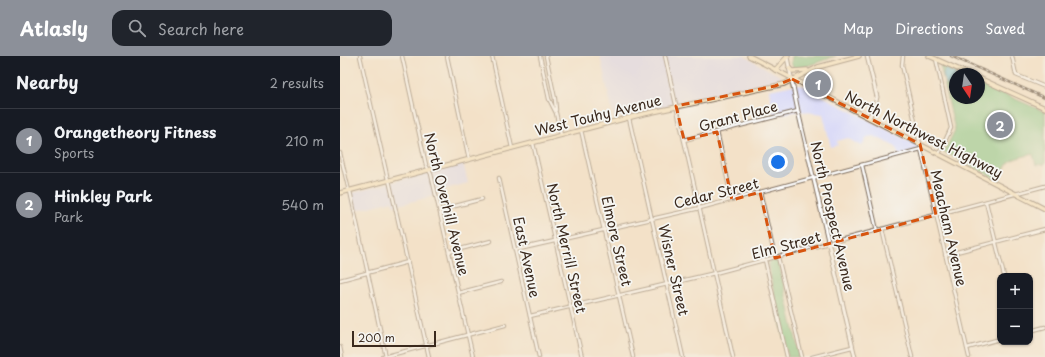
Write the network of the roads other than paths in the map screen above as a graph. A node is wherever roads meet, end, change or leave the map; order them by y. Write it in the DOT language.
graph roads {
  1 [pos="360,56"];
  2 [pos="402,56"];
  3 [pos="447,56"];
  4 [pos="492,56"];
  5 [pos="540,56"];
  6 [pos="546,56"];
  7 [pos="665,56"];
  8 [pos="749,56"];
  9 [pos="788,56"];
  10 [pos="859,56"];
  11 [pos="868,56"];
  12 [pos="903,56"];
  13 [pos="930,56"];
  14 [pos="1012,56"];
  15 [pos="936,59"];
  16 [pos="789,68"];
  17 [pos="956,68"];
  18 [pos="775,70"];
  19 [pos="811,70"];
  20 [pos="792,79"];
  21 [pos="985,81"];
  22 [pos="1045,87"];
  23 [pos="676,106"];
  24 [pos="1045,108"];
  25 [pos="798,111"];
  26 [pos="556,113"];
  27 [pos="628,118"];
  28 [pos="869,118"];
  29 [pos="581,130"];
  30 [pos="716,132"];
  31 [pos="561,135"];
  32 [pos="684,140"];
  33 [pos="533,142"];
  34 [pos="920,144"];
  35 [pos="512,148"];
  36 [pos="921,149"];
  37 [pos="340,153"];
  38 [pos="939,154"];
  39 [pos="469,159"];
  40 [pos="862,165"];
  41 [pos="429,170"];
  42 [pos="499,178"];
  43 [pos="814,178"];
  44 [pos="389,180"];
  45 [pos="1045,186"];
  46 [pos="349,191"];
  47 [pos="760,192"];
  48 [pos="340,193"];
  49 [pos="1016,194"];
  50 [pos="482,199"];
  51 [pos="732,200"];
  52 [pos="986,202"];
  53 [pos="700,208"];
  54 [pos="1045,209"];
  55 [pos="440,210"];
  56 [pos="936,215"];
  57 [pos="652,219"];
  58 [pos="882,229"];
  59 [pos="1045,229"];
  60 [pos="604,230"];
  61 [pos="877,231"];
  62 [pos="491,241"];
  63 [pos="555,241"];
  64 [pos="996,242"];
  65 [pos="829,244"];
  66 [pos="515,250"];
  67 [pos="449,252"];
  68 [pos="945,255"];
  69 [pos="776,257"];
  70 [pos="765,260"];
  71 [pos="408,262"];
  72 [pos="368,273"];
  73 [pos="715,273"];
  74 [pos="1003,273"];
  75 [pos="340,280"];
  76 [pos="501,282"];
  77 [pos="667,284"];
  78 [pos="458,293"];
  79 [pos="619,295"];
  80 [pos="570,306"];
  81 [pos="530,316"];
  82 [pos="505,325"];
  83 [pos="1045,327"];
  84 [pos="1033,330"];
  85 [pos="468,335"];
  86 [pos="997,340"];
  87 [pos="340,346"];
  88 [pos="427,346"];
  89 [pos="852,347"];
  90 [pos="967,348"];
  91 [pos="342,357"];
  92 [pos="385,357"];
  93 [pos="429,357"];
  94 [pos="473,357"];
  95 [pos="539,357"];
  96 [pos="582,357"];
  97 [pos="633,357"];
  98 [pos="683,357"];
  99 [pos="733,357"];
  100 [pos="787,357"];
  101 [pos="802,357"];
  102 [pos="812,357"];
  103 [pos="855,357"];
  104 [pos="912,357"];
  105 [pos="969,357"];
  1 -- 44 [label="street"];
  2 -- 41 [label="street, North Overhill Avenue"];
  3 -- 39 [label="street"];
  4 -- 35 [label="street"];
  5 -- 26 [label="street"];
  6 -- 26 [label="street"];
  7 -- 23 [label="street"];
  8 -- 18 [label="main road, North Northwest Highway"];
  9 -- 16 [label="street, North Prospect Avenue"];
  9 -- 18 [label="main road"];
  10 -- 19 [label="main road, West Touhy Avenue"];
  11 -- 28 [label="street"];
  12 -- 34 [label="street, Meacham Avenue"];
  13 -- 15 [label="main road"];
  14 -- 22 [label="street"];
  15 -- 17 [label="main road"];
  15 -- 38 [label="street"];
  16 -- 19 [label="main road"];
  16 -- 20 [label="street, North Prospect Avenue"];
  18 -- 20 [label="main road, North Northwest Highway"];
  19 -- 20 [label="main road, West Touhy Avenue"];
  20 -- 23 [label="main road, West Touhy Avenue"];
  20 -- 25 [label="street, North Prospect Avenue"];
  20 -- 28 [label="main road, North Northwest Highway"];
  21 -- 24 [label="main road"];
  23 -- 27 [label="main road, West Touhy Avenue"];
  23 -- 32 [label="street"];
  25 -- 30 [label="street, Grant Place"];
  25 -- 43 [label="street, North Prospect Avenue"];
  26 -- 31 [label="street"];
  27 -- 29 [label="main road, West Touhy Avenue"];
  27 -- 57 [label="street, Wisner Street"];
  28 -- 34 [label="main road, North Northwest Highway"];
  29 -- 31 [label="main road, West Touhy Avenue"];
  29 -- 60 [label="street, Elmore Street"];
  30 -- 32 [label="street, Grant Place"];
  30 -- 51 [label="street"];
  31 -- 33 [label="main road, West Touhy Avenue"];
  32 -- 53 [label="street"];
  33 -- 35 [label="main road, West Touhy Avenue"];
  33 -- 63 [label="street, North Merrill Street"];
  34 -- 36 [label="street, Meacham Avenue"];
  34 -- 38 [label="main road, North Northwest Highway"];
  35 -- 39 [label="main road, West Touhy Avenue"];
  36 -- 40 [label="street, Cedar Street"];
  36 -- 56 [label="street, Meacham Avenue"];
  37 -- 46 [label="street"];
  38 -- 49 [label="main road, North Northwest Highway"];
  39 -- 41 [label="main road, West Touhy Avenue"];
  40 -- 43 [label="street, Cedar Street"];
  40 -- 61 [label="street"];
  41 -- 44 [label="main road, West Touhy Avenue"];
  41 -- 55 [label="street, North Overhill Avenue"];
  42 -- 66 [label="street, East Avenue"];
  43 -- 47 [label="street, Cedar Street"];
  43 -- 65 [label="street, North Prospect Avenue"];
  44 -- 46 [label="main road, West Touhy Avenue"];
  44 -- 71 [label="street"];
  45 -- 49 [label="street, Elm Street"];
  46 -- 48 [label="main road, West Touhy Avenue"];
  46 -- 72 [label="street"];
  47 -- 51 [label="street, Cedar Street"];
  47 -- 69 [label="street"];
  49 -- 52 [label="street, Elm Street"];
  49 -- 54 [label="main road, North Northwest Highway"];
  50 -- 55 [label="street"];
  51 -- 53 [label="street, Cedar Street"];
  52 -- 56 [label="street, Elm Street"];
  52 -- 64 [label="street"];
  53 -- 57 [label="street, Cedar Street"];
  53 -- 73 [label="street"];
  55 -- 67 [label="street, North Overhill Avenue"];
  56 -- 58 [label="street, Elm Street"];
  56 -- 68 [label="street, Meacham Avenue"];
  57 -- 60 [label="street, Cedar Street"];
  57 -- 77 [label="street, Wisner Street"];
  58 -- 61 [label="street, Elm Street"];
  58 -- 104 [label="street"];
  59 -- 64 [label="street"];
  60 -- 63 [label="street, Cedar Street"];
  60 -- 79 [label="street, Elmore Street"];
  61 -- 65 [label="street, Elm Street"];
  62 -- 67 [label="street"];
  63 -- 66 [label="street, Cedar Street"];
  63 -- 80 [label="street, North Merrill Street"];
  64 -- 68 [label="street"];
  64 -- 74 [label="street"];
  65 -- 69 [label="street, Elm Street"];
  65 -- 89 [label="street, North Prospect Avenue"];
  66 -- 81 [label="street, East Avenue"];
  67 -- 78 [label="street, North Overhill Avenue"];
  68 -- 90 [label="street, Meacham Avenue"];
  69 -- 70 [label="street, Elm Street"];
  69 -- 101 [label="street"];
  70 -- 73 [label="street, Elm Street"];
  70 -- 100 [label="street"];
  71 -- 72 [label="street"];
  71 -- 88 [label="street"];
  72 -- 75 [label="street"];
  72 -- 92 [label="street"];
  73 -- 77 [label="street, Elm Street"];
  73 -- 99 [label="street"];
  76 -- 78 [label="street"];
  77 -- 79 [label="street, Elm Street"];
  77 -- 98 [label="street, Wisner Street"];
  78 -- 85 [label="street, North Overhill Avenue"];
  79 -- 80 [label="street, Elm Street"];
  79 -- 97 [label="street, Elmore Street"];
  80 -- 81 [label="street, Elm Street"];
  80 -- 96 [label="street, North Merrill Street"];
  81 -- 95 [label="street, East Avenue"];
  82 -- 85 [label="street"];
  83 -- 84 [label="street"];
  85 -- 88 [label="street"];
  85 -- 94 [label="street, North Overhill Avenue"];
  86 -- 90 [label="street"];
  87 -- 91 [label="street"];
  88 -- 92 [label="street"];
  88 -- 93 [label="street"];
  89 -- 102 [label="street"];
  89 -- 103 [label="street, North Prospect Avenue"];
  90 -- 105 [label="street, Meacham Avenue"];
}
